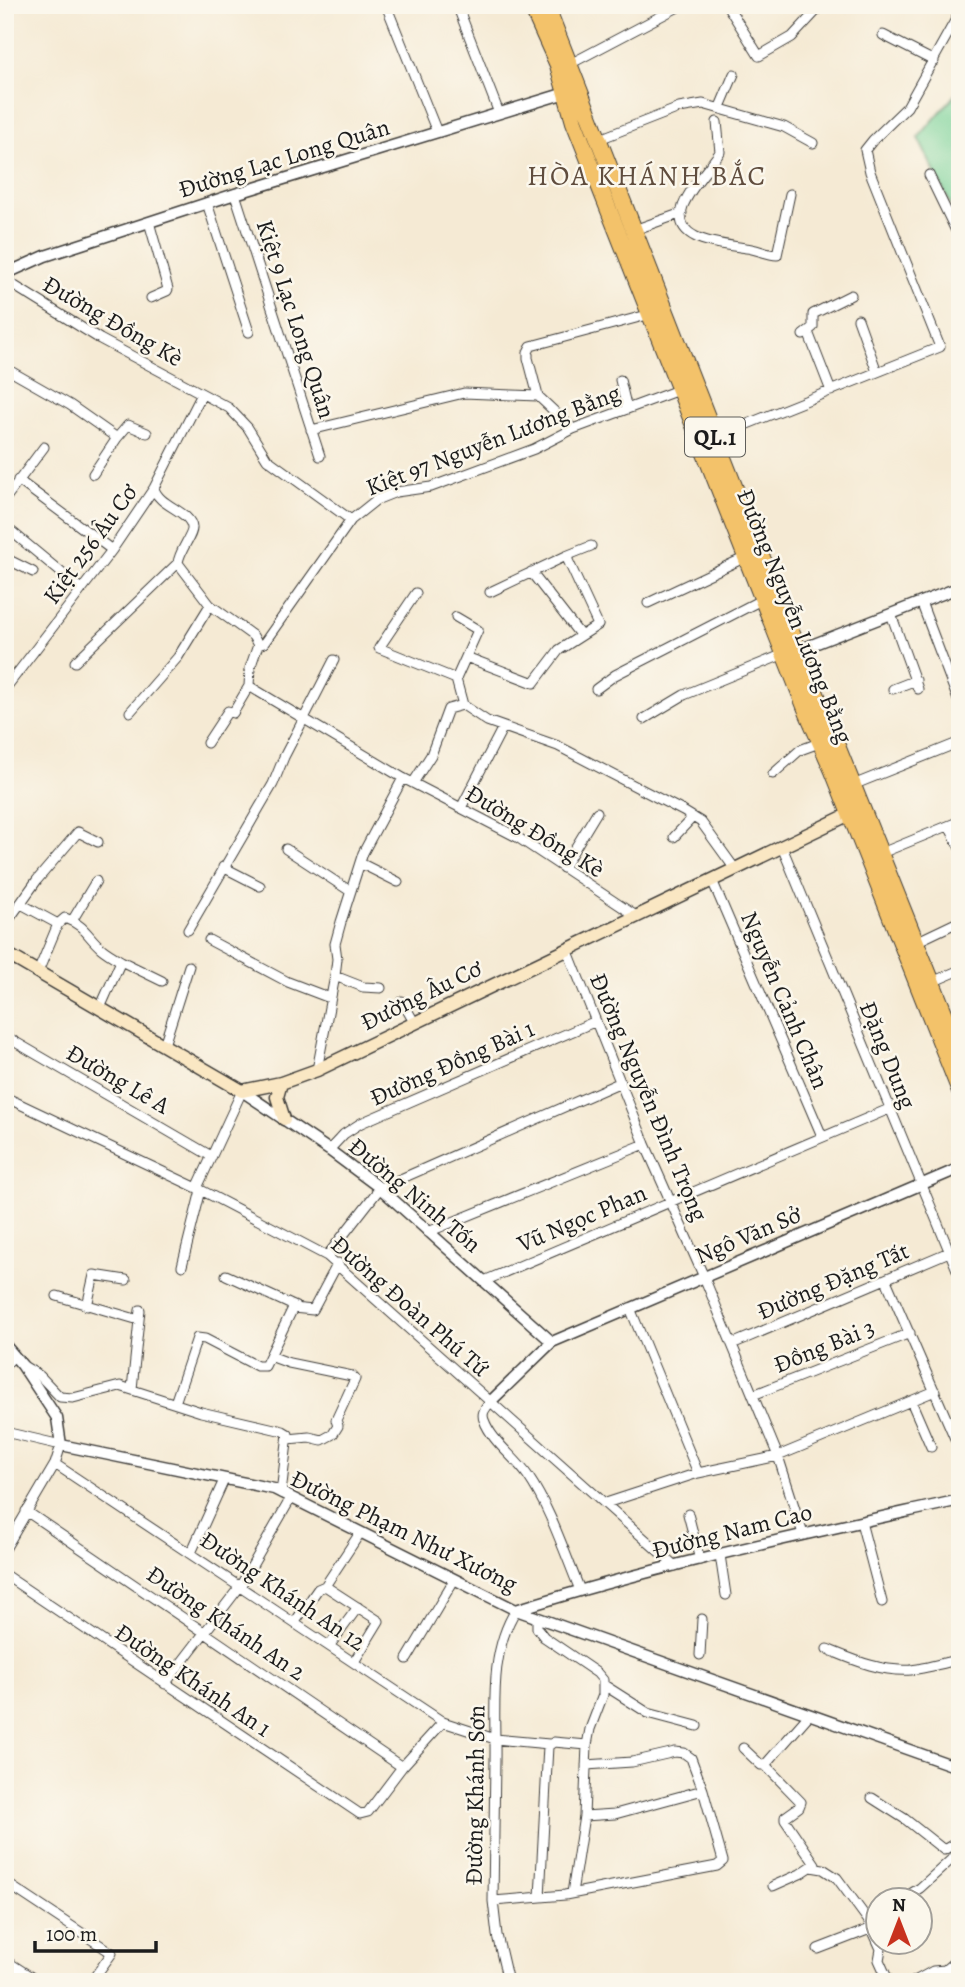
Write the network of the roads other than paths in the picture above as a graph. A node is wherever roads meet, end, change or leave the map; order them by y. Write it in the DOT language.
graph roads {
  1 [pos="386,5"];
  2 [pos="457,5"];
  3 [pos="531,5"];
  4 [pos="546,5"];
  5 [pos="682,5"];
  6 [pos="727,5"];
  7 [pos="820,8"];
  8 [pos="960,12"];
  9 [pos="884,35"];
  10 [pos="934,61"];
  11 [pos="570,64"];
  12 [pos="734,74"];
  13 [pos="572,91"];
  14 [pos="720,107"];
  15 [pos="499,113"];
  16 [pos="717,122"];
  17 [pos="437,132"];
  18 [pos="597,140"];
  19 [pos="813,143"];
  20 [pos="929,176"];
  21 [pos="235,194"];
  22 [pos="790,194"];
  23 [pos="207,203"];
  24 [pos="682,213"];
  25 [pos="149,222"];
  26 [pos="634,230"];
  27 [pos="960,239"];
  28 [pos="5,274"];
  29 [pos="5,280"];
  30 [pos="850,295"];
  31 [pos="151,298"];
  32 [pos="651,314"];
  33 [pos="858,319"];
  34 [pos="249,332"];
  35 [pos="5,368"];
  36 [pos="877,372"];
  37 [pos="620,380"];
  38 [pos="681,390"];
  39 [pos="831,391"];
  40 [pos="202,394"];
  41 [pos="538,396"];
  42 [pos="627,409"];
  43 [pos="573,429"];
  44 [pos="311,430"];
  45 [pos="147,433"];
  46 [pos="114,435"];
  47 [pos="715,437"];
  48 [pos="44,447"];
  49 [pos="320,456"];
  50 [pos="93,474"];
  51 [pos="18,480"];
  52 [pos="155,488"];
  53 [pos="5,499"];
  54 [pos="351,520"];
  55 [pos="5,526"];
  56 [pos="591,546"];
  57 [pos="112,550"];
  58 [pos="566,556"];
  59 [pos="5,558"];
  60 [pos="178,563"];
  61 [pos="754,564"];
  62 [pos="33,572"];
  63 [pos="531,572"];
  64 [pos="960,587"];
  65 [pos="81,589"];
  66 [pos="490,592"];
  67 [pos="415,593"];
  68 [pos="763,599"];
  69 [pos="921,602"];
  70 [pos="648,603"];
  71 [pos="210,605"];
  72 [pos="891,614"];
  73 [pos="456,617"];
  74 [pos="581,636"];
  75 [pos="258,645"];
  76 [pos="792,652"];
  77 [pos="466,657"];
  78 [pos="334,660"];
  79 [pos="75,662"];
  80 [pos="456,679"];
  81 [pos="249,686"];
  82 [pos="5,689"];
  83 [pos="596,689"];
  84 [pos="894,689"];
  85 [pos="463,705"];
  86 [pos="960,705"];
  87 [pos="130,712"];
  88 [pos="303,719"];
  89 [pos="644,719"];
  90 [pos="502,727"];
  91 [pos="960,742"];
  92 [pos="207,743"];
  93 [pos="820,743"];
  94 [pos="773,774"];
  95 [pos="403,778"];
  96 [pos="413,783"];
  97 [pos="853,785"];
  98 [pos="461,808"];
  99 [pos="855,811"];
  100 [pos="597,812"];
  101 [pos="693,817"];
  102 [pos="960,821"];
  103 [pos="949,826"];
  104 [pos="674,837"];
  105 [pos="98,842"];
  106 [pos="782,847"];
  107 [pos="960,848"];
  108 [pos="286,849"];
  109 [pos="880,854"];
  110 [pos="360,863"];
  111 [pos="223,867"];
  112 [pos="563,868"];
  113 [pos="735,869"];
  114 [pos="712,880"];
  115 [pos="96,881"];
  116 [pos="398,882"];
  117 [pos="260,886"];
  118 [pos="351,891"];
  119 [pos="21,904"];
  120 [pos="636,916"];
  121 [pos="72,921"];
  122 [pos="960,921"];
  123 [pos="58,924"];
  124 [pos="5,925"];
  125 [pos="188,930"];
  126 [pos="209,940"];
  127 [pos="916,942"];
  128 [pos="566,948"];
  129 [pos="5,953"];
  130 [pos="121,961"];
  131 [pos="189,966"];
  132 [pos="960,970"];
  133 [pos="38,972"];
  134 [pos="335,976"];
  135 [pos="162,981"];
  136 [pos="932,982"];
  137 [pos="381,988"];
  138 [pos="330,998"];
  139 [pos="402,1001"];
  140 [pos="100,1008"];
  141 [pos="596,1021"];
  142 [pos="414,1022"];
  143 [pos="955,1027"];
  144 [pos="5,1036"];
  145 [pos="164,1045"];
  146 [pos="960,1052"];
  147 [pos="317,1070"];
  148 [pos="621,1082"];
  149 [pos="281,1083"];
  150 [pos="242,1091"];
  151 [pos="960,1091"];
  152 [pos="5,1097"];
  153 [pos="889,1109"];
  154 [pos="284,1119"];
  155 [pos="822,1136"];
  156 [pos="645,1144"];
  157 [pos="329,1150"];
  158 [pos="211,1156"];
  159 [pos="960,1168"];
  160 [pos="920,1185"];
  161 [pos="380,1188"];
  162 [pos="199,1189"];
  163 [pos="670,1201"];
  164 [pos="428,1232"];
  165 [pos="949,1252"];
  166 [pos="327,1256"];
  167 [pos="338,1263"];
  168 [pos="182,1266"];
  169 [pos="226,1275"];
  170 [pos="704,1277"];
  171 [pos="960,1277"];
  172 [pos="126,1280"];
  173 [pos="886,1280"];
  174 [pos="484,1281"];
  175 [pos="57,1296"];
  176 [pos="87,1306"];
  177 [pos="296,1307"];
  178 [pos="630,1308"];
  179 [pos="910,1333"];
  180 [pos="552,1342"];
  181 [pos="732,1344"];
  182 [pos="5,1345"];
  183 [pos="14,1356"];
  184 [pos="270,1356"];
  185 [pos="22,1364"];
  186 [pos="5,1366"];
  187 [pos="132,1389"];
  188 [pos="935,1391"];
  189 [pos="753,1395"];
  190 [pos="491,1401"];
  191 [pos="911,1401"];
  192 [pos="175,1403"];
  193 [pos="5,1432"];
  194 [pos="288,1439"];
  195 [pos="61,1445"];
  196 [pos="931,1447"];
  197 [pos="960,1450"];
  198 [pos="778,1456"];
  199 [pos="55,1464"];
  200 [pos="698,1474"];
  201 [pos="224,1480"];
  202 [pos="286,1495"];
  203 [pos="960,1500"];
  204 [pos="606,1503"];
  205 [pos="26,1511"];
  206 [pos="688,1514"];
  207 [pos="861,1522"];
  208 [pos="360,1533"];
  209 [pos="803,1534"];
  210 [pos="5,1549"];
  211 [pos="191,1553"];
  212 [pos="720,1555"];
  213 [pos="700,1560"];
  214 [pos="675,1566"];
  215 [pos="5,1575"];
  216 [pos="454,1580"];
  217 [pos="241,1585"];
  218 [pos="326,1586"];
  219 [pos="580,1590"];
  220 [pos="726,1595"];
  221 [pos="882,1602"];
  222 [pos="358,1607"];
  223 [pos="516,1610"];
  224 [pos="537,1618"];
  225 [pos="702,1619"];
  226 [pos="295,1622"];
  227 [pos="207,1632"];
  228 [pos="330,1645"];
  229 [pos="827,1648"];
  230 [pos="700,1655"];
  231 [pos="407,1659"];
  232 [pos="960,1660"];
  233 [pos="354,1661"];
  234 [pos="165,1684"];
  235 [pos="604,1685"];
  236 [pos="809,1715"];
  237 [pos="443,1722"];
  238 [pos="697,1726"];
  239 [pos="495,1739"];
  240 [pos="549,1744"];
  241 [pos="587,1745"];
  242 [pos="743,1748"];
  243 [pos="586,1765"];
  244 [pos="765,1765"];
  245 [pos="402,1767"];
  246 [pos="960,1768"];
  247 [pos="703,1790"];
  248 [pos="872,1798"];
  249 [pos="584,1816"];
  250 [pos="960,1840"];
  251 [pos="954,1856"];
  252 [pos="811,1867"];
  253 [pos="5,1882"];
  254 [pos="923,1885"];
  255 [pos="773,1886"];
  256 [pos="572,1893"];
  257 [pos="540,1897"];
  258 [pos="493,1901"];
  259 [pos="864,1918"];
  260 [pos="864,1927"];
  261 [pos="818,1949"];
  262 [pos="880,1955"];
  263 [pos="960,1957"];
  264 [pos="5,1960"];
  265 [pos="945,1970"];
  266 [pos="887,1981"];
  267 [pos="39,1982"];
  268 [pos="91,1982"];
  269 [pos="508,1982"];
  270 [pos="913,1982"];
  271 [pos="953,1982"];
  1 -- 17 [label="street"];
  2 -- 15 [label="street"];
  3 -- 13 [label="highway, Đường Nguyễn Lương Bằng / QL.1"];
  4 -- 11 [label="highway, Đường Nguyễn Lương Bằng / QL.1"];
  5 -- 11 [label="street"];
  6 -- 7 [label="street"];
  8 -- 10 [label="street"];
  9 -- 10 [label="street"];
  10 -- 36 [label="street"];
  11 -- 13 [label="highway, Đường Nguyễn Lương Bằng / QL.1"];
  12 -- 14 [label="street"];
  13 -- 15 [label="street, Đường Lạc Long Quân"];
  13 -- 18 [label="highway, Đường Nguyễn Lương Bằng / QL.1"];
  13 -- 32 [label="highway, Đường Nguyễn Lương Bằng / QL.1"];
  14 -- 18 [label="street"];
  14 -- 19 [label="street"];
  15 -- 17 [label="street, Đường Lạc Long Quân"];
  16 -- 24 [label="street"];
  17 -- 21 [label="street, Đường Lạc Long Quân"];
  18 -- 26 [label="highway, Đường Nguyễn Lương Bằng / QL.1"];
  20 -- 27 [label="street"];
  21 -- 23 [label="street, Đường Lạc Long Quân"];
  21 -- 44 [label="street, Kiệt 9 Lạc Long Quân"];
  22 -- 24 [label="street"];
  23 -- 25 [label="street, Đường Lạc Long Quân"];
  23 -- 34 [label="street"];
  24 -- 26 [label="street"];
  25 -- 28 [label="street, Đường Lạc Long Quân"];
  25 -- 31 [label="street"];
  26 -- 47 [label="highway, Đường Nguyễn Lương Bằng / QL.1"];
  29 -- 40 [label="street, Đường Đồng Kè"];
  30 -- 39 [label="street"];
  32 -- 38 [label="highway, Đường Nguyễn Lương Bằng / QL.1"];
  32 -- 41 [label="street"];
  33 -- 36 [label="street"];
  35 -- 46 [label="street"];
  36 -- 39 [label="street"];
  37 -- 42 [label="street"];
  38 -- 42 [label="street, Kiệt 97 Nguyễn Lương Bằng"];
  38 -- 61 [label="highway, Đường Nguyễn Lương Bằng / QL.1"];
  39 -- 47 [label="street"];
  40 -- 52 [label="street, Đường Đồng Kè"];
  40 -- 54 [label="street, Đường Đồng Kè"];
  41 -- 43 [label="street"];
  41 -- 44 [label="street"];
  42 -- 43 [label="street, Kiệt 97 Nguyễn Lương Bằng"];
  43 -- 54 [label="street, Kiệt 97 Nguyễn Lương Bằng"];
  44 -- 49 [label="street, Kiệt 9 Lạc Long Quân"];
  45 -- 46 [label="street"];
  46 -- 50 [label="street"];
  47 -- 61 [label="highway, Đường Nguyễn Lương Bằng / QL.1"];
  48 -- 51 [label="street"];
  51 -- 53 [label="street"];
  51 -- 57 [label="street"];
  52 -- 57 [label="street, Kiệt 256 Âu Cơ"];
  52 -- 60 [label="street"];
  54 -- 75 [label="street, Kiệt 97 Nguyễn Lương Bằng"];
  55 -- 65 [label="street"];
  56 -- 58 [label="street"];
  57 -- 65 [label="street, Kiệt 256 Âu Cơ"];
  58 -- 63 [label="street"];
  58 -- 74 [label="street"];
  59 -- 62 [label="street"];
  60 -- 71 [label="street"];
  60 -- 79 [label="street"];
  61 -- 68 [label="highway, Đường Nguyễn Lương Bằng / QL.1"];
  61 -- 70 [label="street"];
  61 -- 76 [label="highway, Đường Nguyễn Lương Bằng / QL.1"];
  63 -- 66 [label="street"];
  63 -- 74 [label="street"];
  64 -- 69 [label="street"];
  65 -- 82 [label="street, Kiệt 256 Âu Cơ"];
  67 -- 80 [label="street"];
  68 -- 76 [label="highway, Đường Nguyễn Lương Bằng / QL.1"];
  68 -- 83 [label="street"];
  69 -- 72 [label="street"];
  69 -- 86 [label="street"];
  71 -- 75 [label="street"];
  71 -- 87 [label="street"];
  72 -- 76 [label="street"];
  72 -- 84 [label="street"];
  73 -- 77 [label="street"];
  74 -- 77 [label="street"];
  75 -- 81 [label="street"];
  76 -- 89 [label="street"];
  76 -- 93 [label="highway, Đường Nguyễn Lương Bằng / QL.1"];
  76 -- 97 [label="highway, Đường Nguyễn Lương Bằng / QL.1"];
  77 -- 80 [label="street"];
  78 -- 88 [label="street"];
  80 -- 85 [label="street"];
  81 -- 88 [label="street, Đường Đồng Kè"];
  81 -- 92 [label="street"];
  85 -- 90 [label="street"];
  85 -- 96 [label="street"];
  88 -- 95 [label="street, Đường Đồng Kè"];
  88 -- 111 [label="street"];
  90 -- 98 [label="street"];
  90 -- 101 [label="street"];
  91 -- 97 [label="street"];
  93 -- 94 [label="street"];
  93 -- 99 [label="highway, Đường Nguyễn Lương Bằng / QL.1"];
  95 -- 96 [label="street, Đường Đồng Kè"];
  95 -- 110 [label="street"];
  96 -- 98 [label="street, Đường Đồng Kè"];
  97 -- 99 [label="highway, Đường Nguyễn Lương Bằng / QL.1"];
  98 -- 112 [label="street, Đường Đồng Kè"];
  99 -- 106 [label="main road, Đường Âu Cơ"];
  99 -- 109 [label="highway, QL.1"];
  99 -- 151 [label="highway, QL.1"];
  100 -- 112 [label="street"];
  101 -- 104 [label="street"];
  101 -- 113 [label="street"];
  102 -- 103 [label="street"];
  103 -- 107 [label="street"];
  103 -- 109 [label="street"];
  105 -- 119 [label="street"];
  106 -- 113 [label="main road, Đường Âu Cơ"];
  106 -- 153 [label="street, Đặng Dung"];
  108 -- 118 [label="street"];
  109 -- 127 [label="highway, QL.1"];
  110 -- 116 [label="street"];
  110 -- 118 [label="street"];
  111 -- 117 [label="street"];
  111 -- 125 [label="street"];
  112 -- 120 [label="street, Đường Đồng Kè"];
  113 -- 114 [label="main road, Đường Âu Cơ"];
  114 -- 120 [label="main road, Đường Âu Cơ"];
  114 -- 155 [label="street, Nguyễn Cảnh Chân"];
  115 -- 121 [label="street"];
  118 -- 134 [label="street"];
  119 -- 123 [label="street"];
  119 -- 124 [label="street"];
  120 -- 128 [label="main road, Đường Âu Cơ"];
  121 -- 123 [label="street"];
  121 -- 130 [label="street"];
  122 -- 127 [label="street"];
  123 -- 133 [label="street"];
  126 -- 138 [label="street"];
  127 -- 136 [label="highway, QL.1"];
  128 -- 141 [label="street, Đường Nguyễn Đình Trọng"];
  128 -- 142 [label="main road, Đường Âu Cơ"];
  129 -- 133 [label="main road"];
  130 -- 135 [label="street"];
  130 -- 140 [label="street"];
  131 -- 145 [label="street"];
  132 -- 136 [label="street"];
  133 -- 140 [label="main road"];
  134 -- 137 [label="street, Đường Âu Cơ"];
  134 -- 138 [label="street"];
  136 -- 143 [label="highway, QL.1"];
  138 -- 147 [label="street"];
  139 -- 142 [label="street"];
  140 -- 145 [label="main road"];
  141 -- 148 [label="street, Đường Nguyễn Đình Trọng"];
  141 -- 157 [label="street, Đường Đồng Bài 1"];
  142 -- 147 [label="main road, Đường Âu Cơ"];
  143 -- 146 [label="highway, QL.1"];
  144 -- 158 [label="street, Đường Lê A"];
  145 -- 150 [label="main road"];
  147 -- 149 [label="main road, Đường Âu Cơ"];
  148 -- 156 [label="street, Đường Nguyễn Đình Trọng"];
  148 -- 161 [label="street"];
  149 -- 150 [label="main road, Đường Âu Cơ"];
  149 -- 154 [label="main road"];
  150 -- 154 [label="street, Đường Ninh Tốn"];
  150 -- 158 [label="street"];
  152 -- 162 [label="street, Đường Đoàn Phú Tứ"];
  153 -- 155 [label="street, Vũ Ngọc Phan"];
  153 -- 160 [label="street, Đặng Dung"];
  154 -- 157 [label="street, Đường Ninh Tốn"];
  155 -- 163 [label="street, Vũ Ngọc Phan"];
  156 -- 163 [label="street, Đường Nguyễn Đình Trọng"];
  156 -- 164 [label="street"];
  157 -- 161 [label="street, Đường Ninh Tốn"];
  158 -- 162 [label="street"];
  159 -- 160 [label="street, Ngô Văn Sở"];
  160 -- 165 [label="street, Đặng Dung"];
  160 -- 170 [label="street, Ngô Văn Sở"];
  161 -- 164 [label="street, Đường Ninh Tốn"];
  161 -- 166 [label="street"];
  162 -- 166 [label="street, Đường Đoàn Phú Tứ"];
  162 -- 168 [label="street"];
  163 -- 170 [label="street, Đường Nguyễn Đình Trọng"];
  163 -- 174 [label="street, Vũ Ngọc Phan"];
  164 -- 174 [label="street, Đường Ninh Tốn"];
  165 -- 171 [label="street, Đặng Dung"];
  165 -- 173 [label="street, Đường Đặng Tất"];
  166 -- 167 [label="street, Đường Đoàn Phú Tứ"];
  167 -- 177 [label="street"];
  167 -- 190 [label="street, Đường Đoàn Phú Tứ"];
  169 -- 177 [label="street"];
  170 -- 178 [label="street, Ngô Văn Sở"];
  170 -- 181 [label="street, Đường Nguyễn Đình Trọng"];
  172 -- 176 [label="street"];
  173 -- 179 [label="street"];
  173 -- 181 [label="street, Đường Đặng Tất"];
  174 -- 180 [label="street, Đường Ninh Tốn"];
  175 -- 176 [label="street"];
  176 -- 187 [label="street"];
  177 -- 184 [label="street"];
  178 -- 180 [label="street, Ngô Văn Sở"];
  178 -- 200 [label="street"];
  179 -- 188 [label="street"];
  179 -- 189 [label="street, Đồng Bài 3"];
  180 -- 190 [label="street"];
  181 -- 189 [label="street, Đường Nguyễn Đình Trọng"];
  182 -- 183 [label="street"];
  183 -- 185 [label="street"];
  183 -- 186 [label="street"];
  184 -- 192 [label="street"];
  184 -- 194 [label="street"];
  185 -- 187 [label="street"];
  185 -- 195 [label="street"];
  187 -- 192 [label="street"];
  188 -- 191 [label="street"];
  188 -- 197 [label="street"];
  189 -- 198 [label="street, Đường Nguyễn Đình Trọng"];
  190 -- 204 [label="street, Đường Đoàn Phú Tứ"];
  190 -- 219 [label="street"];
  191 -- 196 [label="street"];
  191 -- 198 [label="street"];
  192 -- 194 [label="street"];
  193 -- 195 [label="street, Đường Phạm Như Xương"];
  194 -- 202 [label="street"];
  195 -- 199 [label="street"];
  195 -- 201 [label="street, Đường Phạm Như Xương"];
  198 -- 200 [label="street"];
  198 -- 209 [label="street, Đường Nguyễn Đình Trọng"];
  199 -- 205 [label="street"];
  199 -- 211 [label="street, Đường Khánh An 12"];
  200 -- 204 [label="street"];
  201 -- 202 [label="street, Đường Phạm Như Xương"];
  201 -- 211 [label="street"];
  202 -- 208 [label="street, Đường Phạm Như Xương"];
  202 -- 217 [label="street"];
  203 -- 207 [label="street, Đường Nam Cao"];
  204 -- 214 [label="street, Đường Đoàn Phú Tứ"];
  205 -- 210 [label="street"];
  205 -- 227 [label="street, Đường Khánh An 2"];
  206 -- 213 [label="street"];
  207 -- 209 [label="street, Đường Nam Cao"];
  207 -- 221 [label="street"];
  208 -- 216 [label="street, Đường Phạm Như Xương"];
  208 -- 218 [label="street"];
  209 -- 212 [label="street, Đường Nam Cao"];
  211 -- 217 [label="street, Đường Khánh An 12"];
  212 -- 213 [label="street, Đường Nam Cao"];
  212 -- 220 [label="street"];
  213 -- 214 [label="street, Đường Nam Cao"];
  214 -- 219 [label="street, Đường Nam Cao"];
  215 -- 234 [label="street, Đường Khánh An 1"];
  216 -- 223 [label="street, Đường Phạm Như Xương"];
  216 -- 231 [label="street"];
  217 -- 226 [label="street, Đường Khánh An 12"];
  217 -- 227 [label="street"];
  218 -- 222 [label="street"];
  218 -- 226 [label="street"];
  219 -- 223 [label="street, Đường Nam Cao"];
  222 -- 228 [label="street"];
  222 -- 233 [label="street"];
  223 -- 224 [label="street, Đường Phạm Như Xương"];
  223 -- 239 [label="street, Đường Khánh Sơn"];
  224 -- 235 [label="street, Đường Phạm Như Xương"];
  224 -- 236 [label="street, Đường Phạm Như Xương"];
  225 -- 230 [label="street"];
  226 -- 228 [label="street, Đường Khánh An 12"];
  227 -- 234 [label="street"];
  227 -- 245 [label="street, Đường Khánh An 2"];
  228 -- 233 [label="street, Đường Khánh An 12"];
  229 -- 232 [label="street"];
  233 -- 237 [label="street, Đường Khánh An 12"];
  234 -- 245 [label="street, Đường Khánh An 1"];
  235 -- 238 [label="street, Đường Phạm Như Xương"];
  235 -- 241 [label="street"];
  236 -- 244 [label="street"];
  236 -- 246 [label="street, Đường Phạm Như Xương"];
  237 -- 239 [label="street, Đường Khánh An 12"];
  237 -- 245 [label="street"];
  239 -- 240 [label="street, Đường Khánh An 12"];
  239 -- 258 [label="street, Đường Khánh Sơn"];
  240 -- 241 [label="street"];
  240 -- 257 [label="street"];
  241 -- 243 [label="street"];
  242 -- 244 [label="street"];
  243 -- 247 [label="street"];
  243 -- 249 [label="street"];
  244 -- 252 [label="street"];
  247 -- 249 [label="street"];
  247 -- 256 [label="street"];
  248 -- 251 [label="street"];
  249 -- 256 [label="street"];
  250 -- 251 [label="street"];
  251 -- 254 [label="street"];
  252 -- 255 [label="street"];
  252 -- 259 [label="street"];
  253 -- 268 [label="street"];
  256 -- 257 [label="street"];
  257 -- 258 [label="street"];
  258 -- 269 [label="street, Đường Khánh Sơn"];
  260 -- 261 [label="street"];
  262 -- 266 [label="street"];
  263 -- 265 [label="street"];
  264 -- 267 [label="street"];
  265 -- 270 [label="street"];
  265 -- 271 [label="street"];
}
